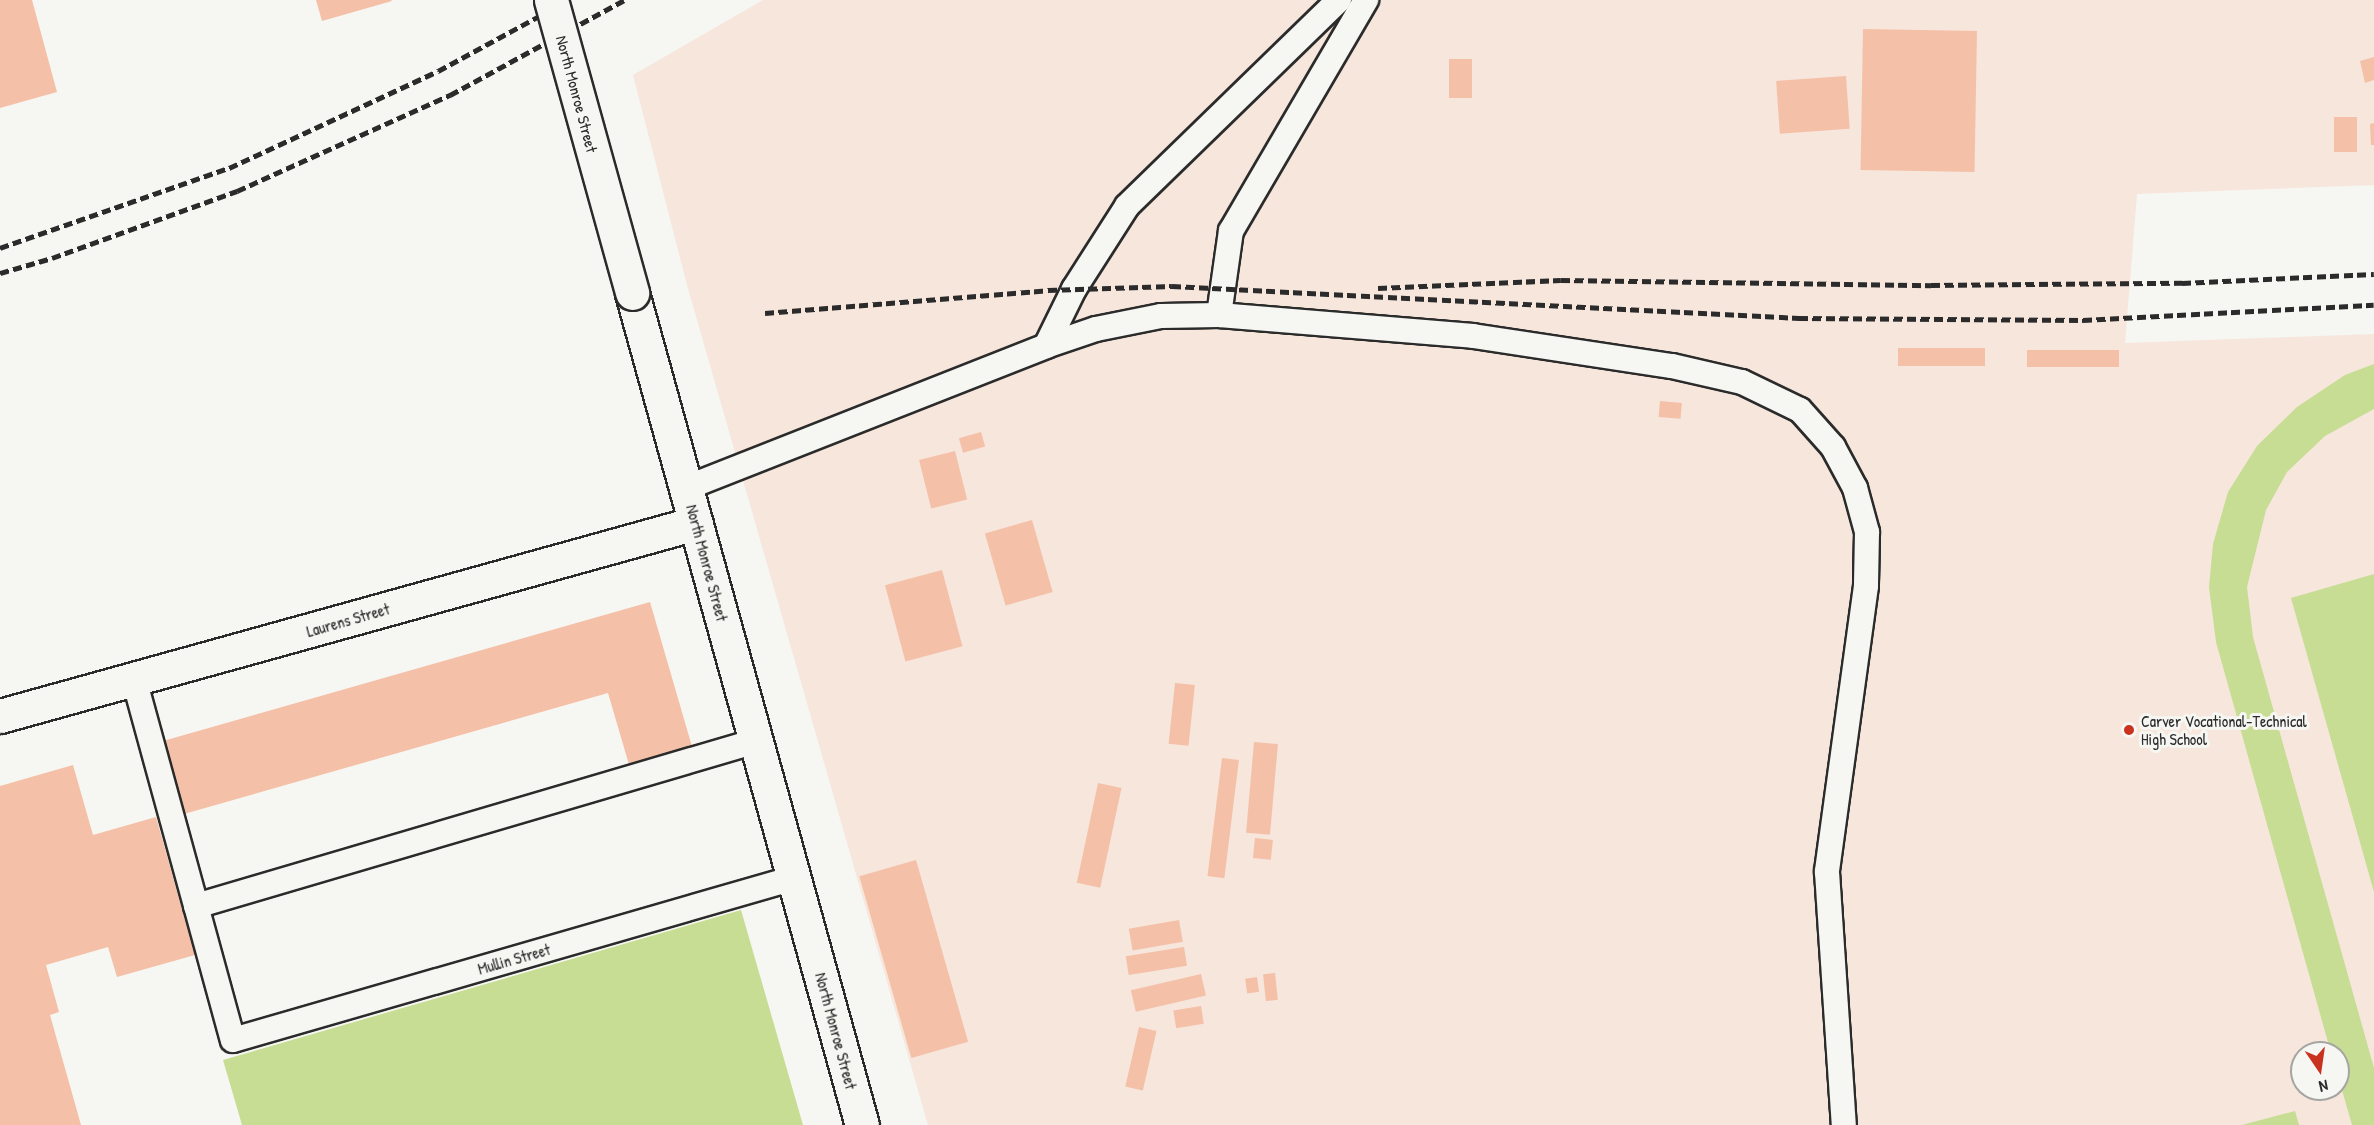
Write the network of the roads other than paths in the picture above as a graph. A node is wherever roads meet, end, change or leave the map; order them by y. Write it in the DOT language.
graph roads {
  1 [pos="551,0"];
  2 [pos="1339,0"];
  3 [pos="1366,0"];
  4 [pos="1219,315"];
  5 [pos="1046,346"];
  6 [pos="686,489"];
  7 [pos="696,523"];
  8 [pos="134,679"];
  9 [pos="0,716"];
  10 [pos="756,741"];
  11 [pos="794,878"];
  12 [pos="196,906"];
  13 [pos="862,1125"];
  14 [pos="1844,1125"];
  1 -- 6 [label="main road, North Monroe Street, bridge"];
  2 -- 5 [label="lane"];
  3 -- 4 [label="lane"];
  4 -- 5 [label="lane"];
  4 -- 14 [label="lane"];
  5 -- 6 [label="lane"];
  6 -- 7 [label="main road, North Monroe Street"];
  7 -- 8 [label="main road, Laurens Street"];
  7 -- 10 [label="main road, North Monroe Street"];
  8 -- 9 [label="main road, Laurens Street"];
  8 -- 12 [label="lane"];
  10 -- 11 [label="main road, North Monroe Street"];
  10 -- 12 [label="lane"];
  11 -- 12 [label="lane, Mullin Street"];
  11 -- 13 [label="main road, North Monroe Street"];
}
